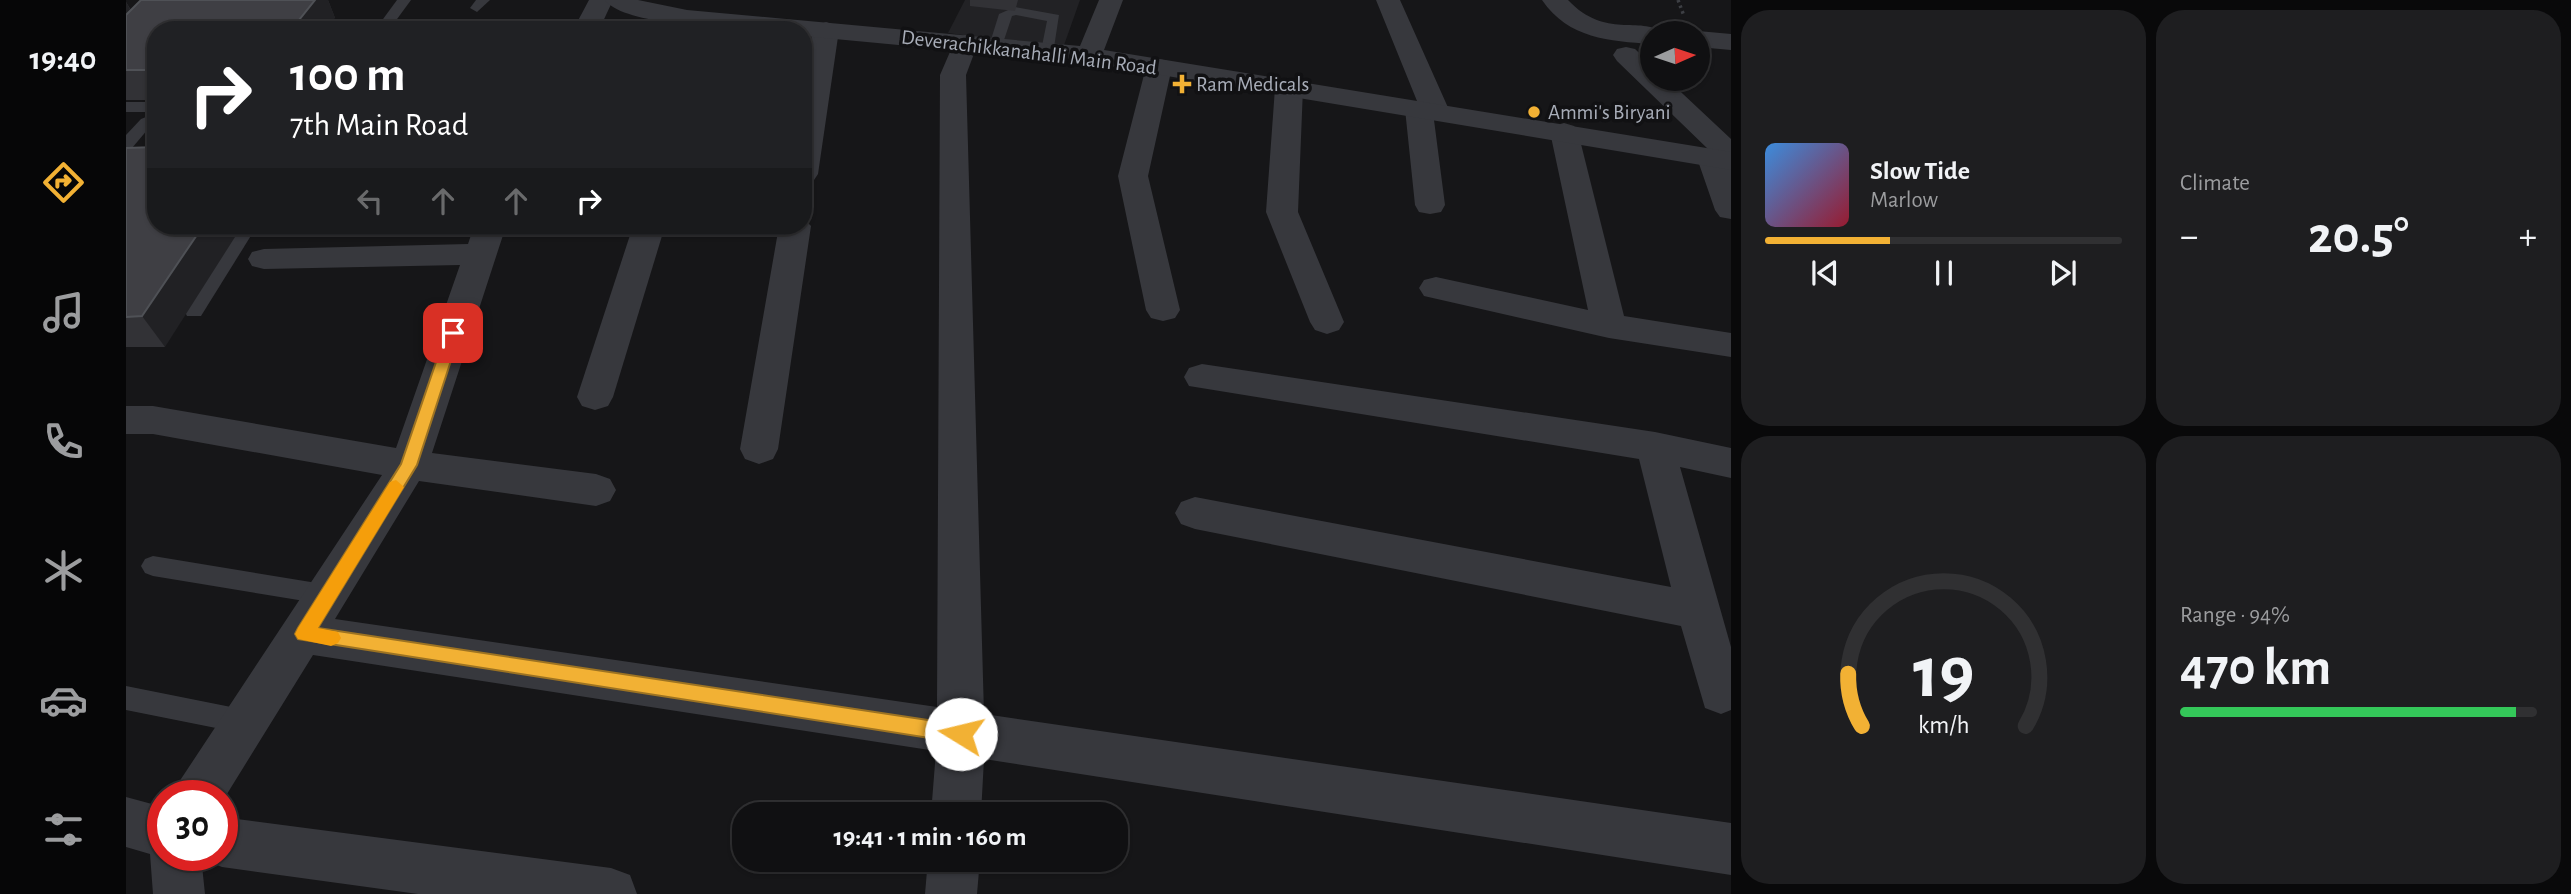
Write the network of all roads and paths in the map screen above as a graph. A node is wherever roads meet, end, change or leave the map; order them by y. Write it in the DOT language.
graph roads {
  1 [pos="404,0"];
  2 [pos="601,0"];
  3 [pos="617,0"];
  4 [pos="1111,0"];
  5 [pos="1388,0"];
  6 [pos="1554,0"];
  7 [pos="389,21"];
  8 [pos="590,21"];
  9 [pos="694,21"];
  10 [pos="812,29"];
  11 [pos="826,30"];
  12 [pos="1640,35"];
  13 [pos="1710,40"];
  14 [pos="1731,42"];
  15 [pos="980,45"];
  16 [pos="1048,51"];
  17 [pos="1088,55"];
  18 [pos="1626,55"];
  19 [pos="1159,67"];
  20 [pos="1289,88"];
  21 [pos="126,107"];
  22 [pos="147,107"];
  23 [pos="1428,110"];
  24 [pos="812,118"];
  25 [pos="147,121"];
  26 [pos="126,122"];
  27 [pos="147,127"];
  28 [pos="1564,132"];
  29 [pos="129,153"];
  30 [pos="1725,158"];
  31 [pos="1430,205"];
  32 [pos="1731,210"];
  33 [pos="242,235"];
  34 [pos="646,235"];
  35 [pos="794,235"];
  36 [pos="485,240"];
  37 [pos="264,259"];
  38 [pos="1436,288"];
  39 [pos="1163,310"];
  40 [pos="194,312"];
  41 [pos="1327,322"];
  42 [pos="1609,326"];
  43 [pos="1731,345"];
  44 [pos="1202,377"];
  45 [pos="595,397"];
  46 [pos="126,420"];
  47 [pos="1655,447"];
  48 [pos="759,449"];
  49 [pos="1731,463"];
  50 [pos="409,465"];
  51 [pos="596,490"];
  52 [pos="1195,513"];
  53 [pos="153,566"];
  54 [pos="1699,611"];
  55 [pos="316,614"];
  56 [pos="1721,693"];
  57 [pos="126,698"];
  58 [pos="246,722"];
  59 [pos="961,734"];
  60 [pos="208,780"];
  61 [pos="957,802"];
  62 [pos="126,821"];
  63 [pos="147,827"];
  64 [pos="238,844"];
  65 [pos="1731,849"];
  66 [pos="177,871"];
  67 [pos="953,872"];
  68 [pos="179,894"];
  69 [pos="611,894"];
  70 [pos="951,894"];
  1 -- 7 [label="lane"];
  2 -- 8 [label="street"];
  3 -- 9 [label="street, Deverachikkanahalli Main Road"];
  4 -- 17 [label="street"];
  5 -- 23 [label="street"];
  6 -- 12 [label="street"];
  10 -- 11 [label="street, Deverachikkanahalli Main Road"];
  11 -- 15 [label="street, Deverachikkanahalli Main Road"];
  11 -- 24 [label="street"];
  13 -- 14 [label="street"];
  15 -- 16 [label="street, Deverachikkanahalli Main Road"];
  15 -- 16 [label="lane"];
  15 -- 59 [label="street"];
  16 -- 17 [label="street, Deverachikkanahalli Main Road"];
  17 -- 19 [label="street, Deverachikkanahalli Main Road"];
  18 -- 30 [label="street"];
  19 -- 20 [label="street, Deverachikkanahalli Main Road"];
  19 -- 39 [label="street"];
  20 -- 23 [label="street, Deverachikkanahalli Main Road"];
  20 -- 41 [label="street"];
  21 -- 22 [label="lane"];
  23 -- 28 [label="street, Deverachikkanahalli Main Road"];
  23 -- 31 [label="street"];
  25 -- 26 [label="lane"];
  27 -- 29 [label="lane"];
  28 -- 30 [label="street, Deverachikkanahalli Main Road"];
  28 -- 42 [label="street"];
  30 -- 32 [label="street"];
  33 -- 40 [label="lane"];
  34 -- 45 [label="street"];
  35 -- 48 [label="street"];
  36 -- 37 [label="street"];
  36 -- 50 [label="street"];
  38 -- 42 [label="street"];
  42 -- 43 [label="street"];
  44 -- 47 [label="street"];
  46 -- 50 [label="street"];
  47 -- 49 [label="street"];
  47 -- 54 [label="street"];
  50 -- 51 [label="street"];
  50 -- 55 [label="street"];
  52 -- 54 [label="street"];
  53 -- 55 [label="lane"];
  54 -- 56 [label="street"];
  55 -- 58 [label="street"];
  55 -- 59 [label="street"];
  57 -- 58 [label="lane"];
  58 -- 60 [label="street"];
  59 -- 61 [label="street"];
  59 -- 65 [label="street"];
  62 -- 63 [label="street"];
  64 -- 69 [label="street"];
  66 -- 68 [label="street"];
  67 -- 70 [label="street"];
}
